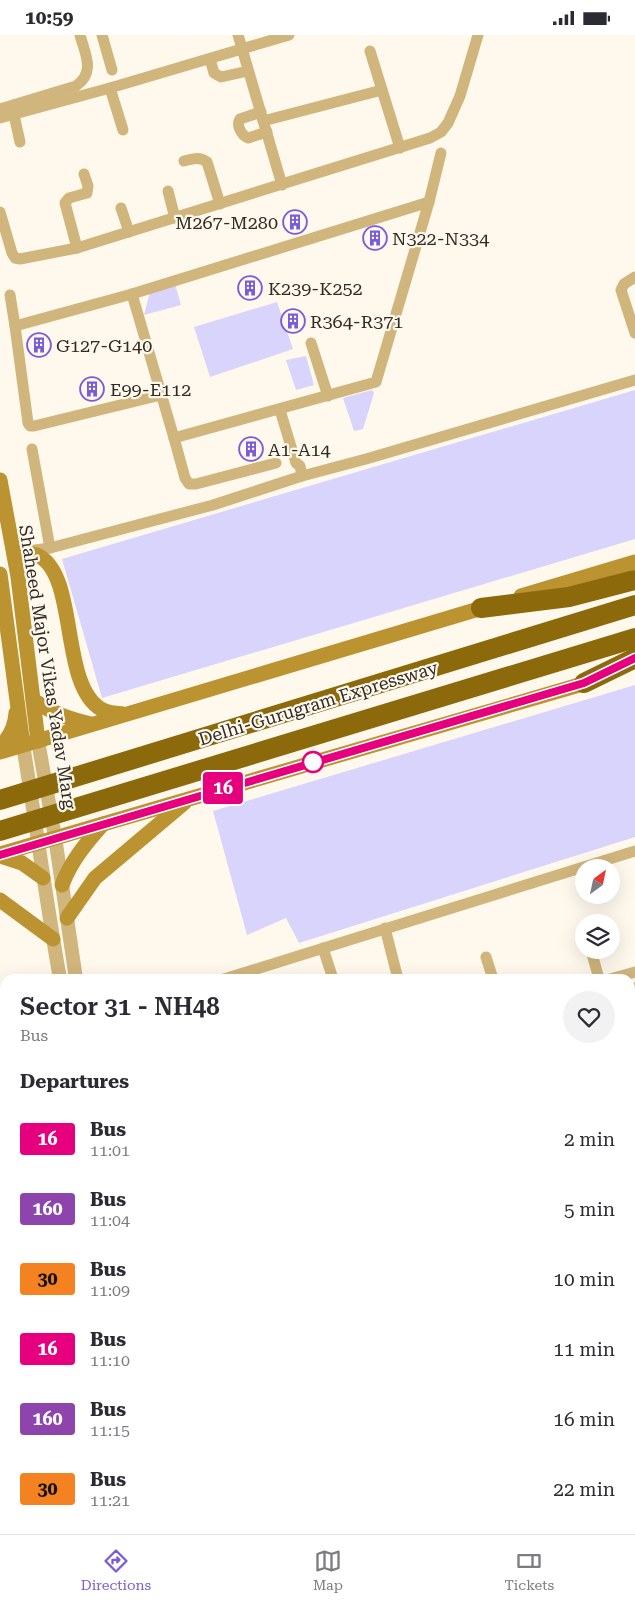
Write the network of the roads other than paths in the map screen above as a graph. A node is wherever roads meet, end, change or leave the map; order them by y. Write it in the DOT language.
graph roads {
  1 [pos="80,35"];
  2 [pos="102,35"];
  3 [pos="238,35"];
  4 [pos="289,35"];
  5 [pos="478,35"];
  6 [pos="242,50"];
  7 [pos="370,51"];
  8 [pos="210,59"];
  9 [pos="112,70"];
  10 [pos="248,71"];
  11 [pos="110,88"];
  12 [pos="382,90"];
  13 [pos="0,109"];
  14 [pos="14,115"];
  15 [pos="0,118"];
  16 [pos="264,122"];
  17 [pos="123,130"];
  18 [pos="20,143"];
  19 [pos="400,147"];
  20 [pos="441,153"];
  21 [pos="184,161"];
  22 [pos="84,174"];
  23 [pos="282,185"];
  24 [pos="168,191"];
  25 [pos="429,202"];
  26 [pos="220,204"];
  27 [pos="121,209"];
  28 [pos="0,212"];
  29 [pos="175,218"];
  30 [pos="129,232"];
  31 [pos="77,248"];
  32 [pos="635,277"];
  33 [pos="132,294"];
  34 [pos="10,295"];
  35 [pos="15,326"];
  36 [pos="635,333"];
  37 [pos="311,343"];
  38 [pos="635,379"];
  39 [pos="161,395"];
  40 [pos="328,396"];
  41 [pos="283,409"];
  42 [pos="174,438"];
  43 [pos="32,449"];
  44 [pos="276,463"];
  45 [pos="301,471"];
  46 [pos="0,480"];
  47 [pos="50,548"];
  48 [pos="14,553"];
  49 [pos="635,562"];
  50 [pos="0,574"];
  51 [pos="635,580"];
  52 [pos="635,605"];
  53 [pos="481,609"];
  54 [pos="3,627"];
  55 [pos="635,638"];
  56 [pos="635,658"];
  57 [pos="635,668"];
  58 [pos="584,683"];
  59 [pos="33,700"];
  60 [pos="18,705"];
  61 [pos="126,715"];
  62 [pos="92,725"];
  63 [pos="30,743"];
  64 [pos="0,747"];
  65 [pos="0,752"];
  66 [pos="189,799"];
  67 [pos="0,800"];
  68 [pos="103,823"];
  69 [pos="0,831"];
  70 [pos="56,837"];
  71 [pos="39,842"];
  72 [pos="635,851"];
  73 [pos="0,855"];
  74 [pos="43,878"];
  75 [pos="62,885"];
  76 [pos="0,900"];
  77 [pos="67,918"];
  78 [pos="385,928"];
  79 [pos="53,939"];
  80 [pos="322,947"];
  81 [pos="486,957"];
  82 [pos="593,959"];
  83 [pos="59,974"];
  84 [pos="75,974"];
  85 [pos="239,974"];
  86 [pos="331,974"];
  87 [pos="397,974"];
  88 [pos="491,974"];
  89 [pos="597,974"];
  1 -- 13 [label="street"];
  2 -- 9 [label="street"];
  3 -- 6 [label="street"];
  4 -- 6 [label="street"];
  5 -- 19 [label="street"];
  6 -- 8 [label="street"];
  6 -- 10 [label="street"];
  7 -- 12 [label="street"];
  8 -- 10 [label="street"];
  8 -- 11 [label="street"];
  10 -- 16 [label="street"];
  11 -- 14 [label="street"];
  11 -- 17 [label="street"];
  12 -- 16 [label="street"];
  12 -- 19 [label="street"];
  14 -- 15 [label="street"];
  14 -- 18 [label="street"];
  16 -- 23 [label="street"];
  19 -- 23 [label="street"];
  20 -- 25 [label="street"];
  21 -- 26 [label="street"];
  22 -- 31 [label="street"];
  23 -- 26 [label="street"];
  24 -- 29 [label="street"];
  25 -- 33 [label="street"];
  25 -- 40 [label="street"];
  26 -- 29 [label="street"];
  27 -- 30 [label="street"];
  28 -- 31 [label="street"];
  29 -- 30 [label="street"];
  30 -- 31 [label="street"];
  32 -- 36 [label="street"];
  33 -- 35 [label="street"];
  33 -- 39 [label="street"];
  34 -- 35 [label="street"];
  35 -- 39 [label="street"];
  37 -- 40 [label="street"];
  38 -- 45 [label="street"];
  39 -- 42 [label="street"];
  40 -- 41 [label="street"];
  41 -- 42 [label="street"];
  41 -- 45 [label="street"];
  42 -- 44 [label="street"];
  43 -- 47 [label="street"];
  45 -- 47 [label="street"];
  46 -- 48 [label="main road, Shaheed Major Vikas Yadav Marg"];
  47 -- 48 [label="street"];
  48 -- 59 [label="main road, Shaheed Major Vikas Yadav Marg"];
  48 -- 61 [label="main road"];
  49 -- 53 [label="main road"];
  50 -- 54 [label="main road, Shaheed Major Vikas Yadav Marg"];
  51 -- 53 [label="highway"];
  52 -- 67 [label="highway, Delhi-Gurugram Expressway, bridge"];
  53 -- 61 [label="main road"];
  54 -- 60 [label="main road, Shaheed Major Vikas Yadav Marg"];
  55 -- 69 [label="highway, Delhi-Gurugram Expressway, bridge"];
  56 -- 58 [label="highway"];
  57 -- 58 [label="main road"];
  58 -- 66 [label="main road"];
  59 -- 62 [label="main road"];
  59 -- 63 [label="main road, Shaheed Major Vikas Yadav Marg"];
  60 -- 63 [label="main road, Shaheed Major Vikas Yadav Marg"];
  60 -- 64 [label="main road"];
  61 -- 62 [label="main road"];
  62 -- 63 [label="main road"];
  63 -- 65 [label="main road"];
  63 -- 70 [label="street, Shaheed Major Vikas Yadav Marg"];
  63 -- 71 [label="street, Shaheed Major Vikas Yadav Marg"];
  66 -- 68 [label="main road"];
  66 -- 77 [label="main road"];
  68 -- 70 [label="main road"];
  68 -- 75 [label="main road"];
  70 -- 71 [label="main road"];
  70 -- 75 [label="street, Shaheed Major Vikas Yadav Marg"];
  71 -- 73 [label="main road"];
  71 -- 74 [label="street, Shaheed Major Vikas Yadav Marg"];
  72 -- 78 [label="street"];
  73 -- 74 [label="main road"];
  74 -- 79 [label="street, Shaheed Major Vikas Yadav Marg"];
  75 -- 77 [label="street, Shaheed Major Vikas Yadav Marg"];
  76 -- 79 [label="main road"];
  77 -- 84 [label="street, Shaheed Major Vikas Yadav Marg"];
  78 -- 80 [label="street"];
  78 -- 87 [label="street"];
  79 -- 83 [label="street, Shaheed Major Vikas Yadav Marg"];
  80 -- 85 [label="street"];
  80 -- 86 [label="street"];
  81 -- 88 [label="street"];
  82 -- 89 [label="street"];
}
